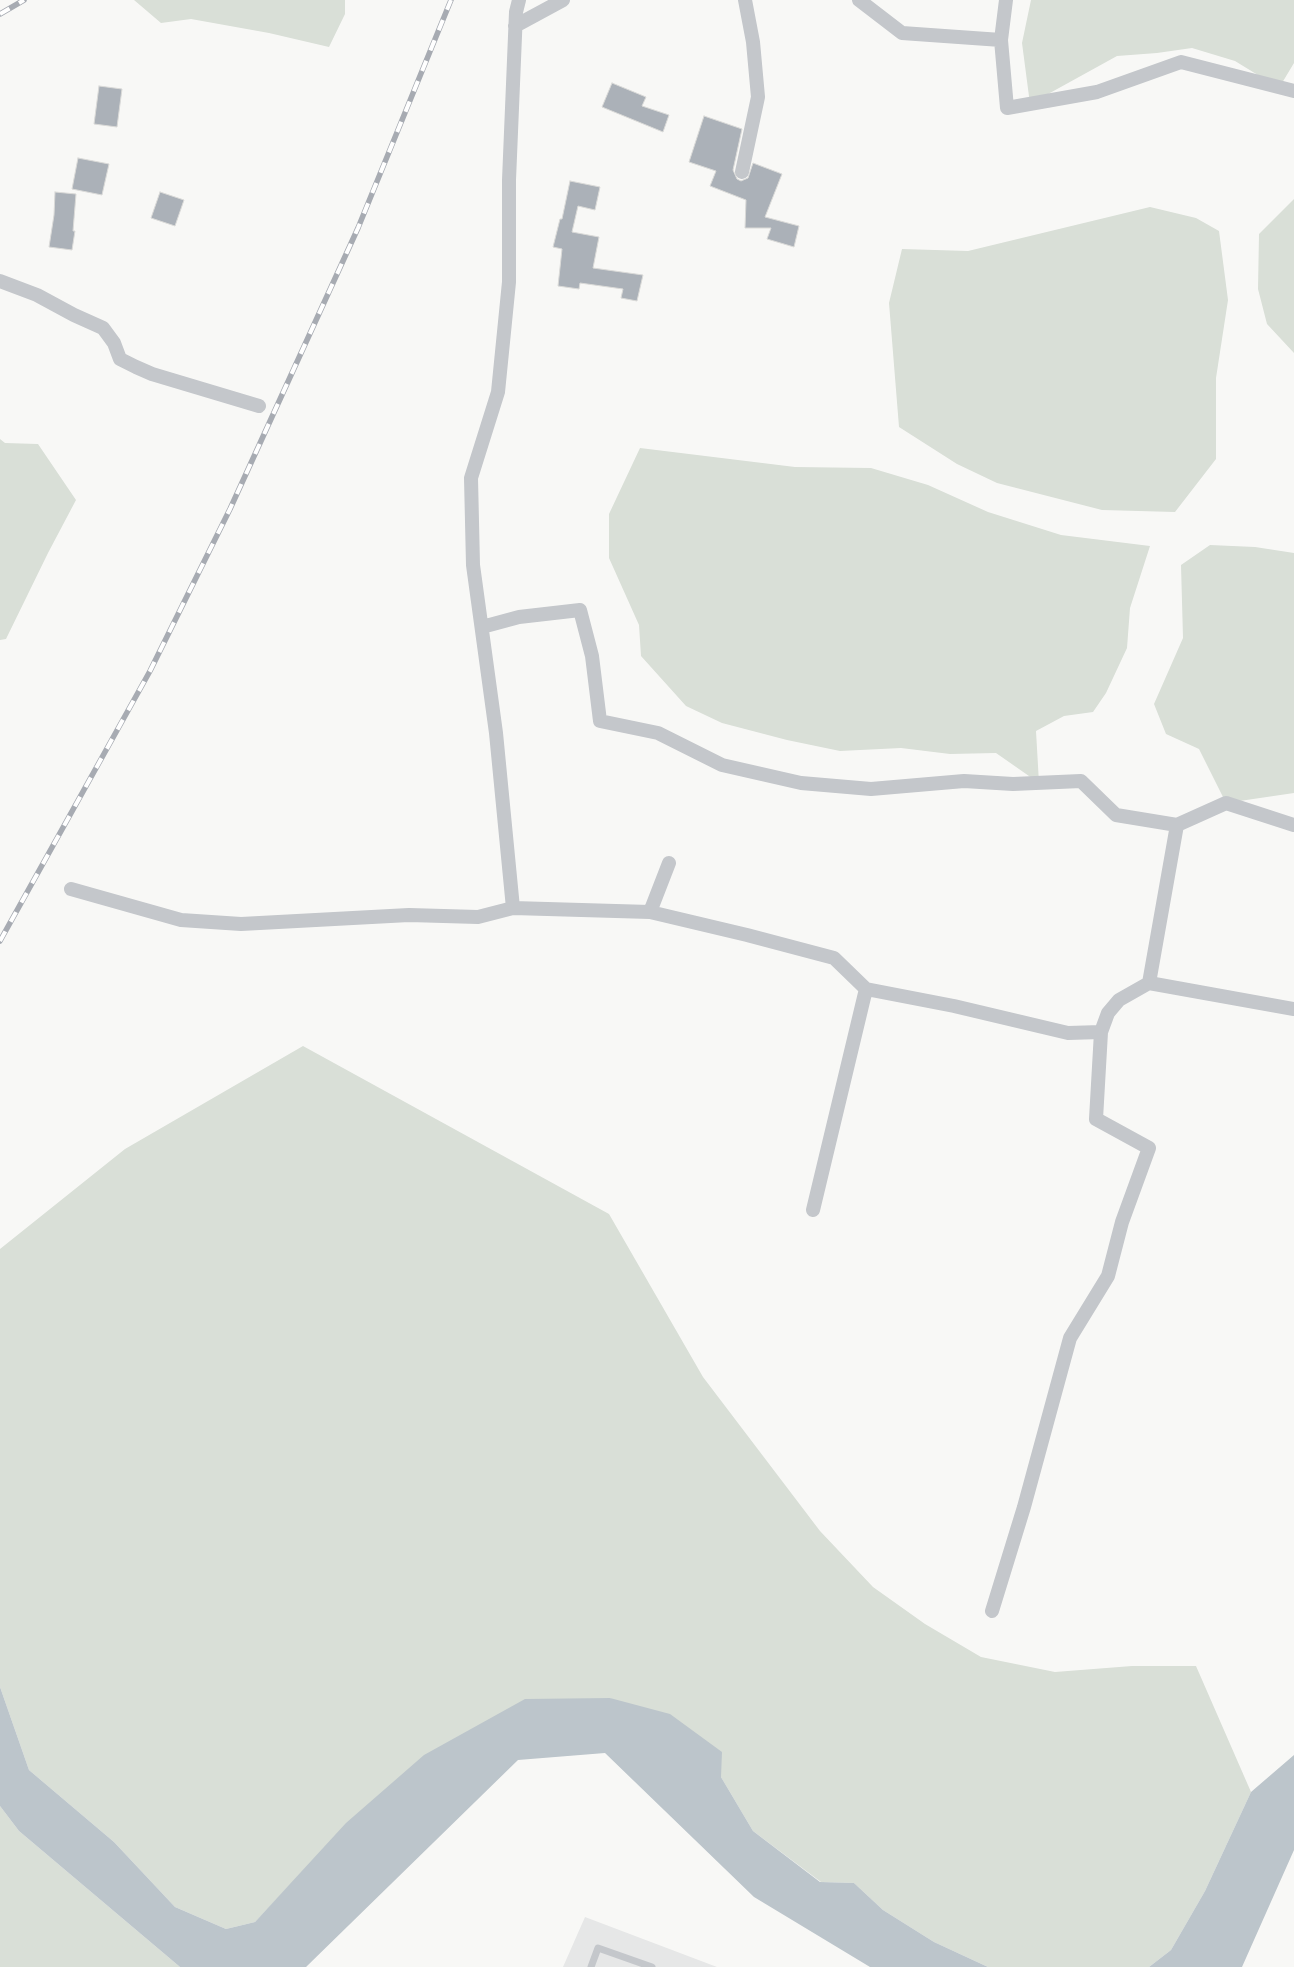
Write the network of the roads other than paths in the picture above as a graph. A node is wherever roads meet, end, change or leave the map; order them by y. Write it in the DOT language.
graph roads {
  1 [pos="519,0"];
  2 [pos="563,0"];
  3 [pos="745,0"];
  4 [pos="859,0"];
  5 [pos="1006,0"];
  6 [pos="515,26"];
  7 [pos="1001,40"];
  8 [pos="1294,92"];
  9 [pos="742,172"];
  10 [pos="0,281"];
  11 [pos="259,406"];
  12 [pos="482,627"];
  13 [pos="1177,825"];
  14 [pos="1294,825"];
  15 [pos="669,864"];
  16 [pos="71,889"];
  17 [pos="513,908"];
  18 [pos="650,912"];
  19 [pos="1149,983"];
  20 [pos="866,989"];
  21 [pos="1294,1009"];
  22 [pos="1101,1032"];
  23 [pos="813,1210"];
  24 [pos="992,1611"];
  25 [pos="591,1967"];
  26 [pos="652,1967"];
  1 -- 6 [label="street"];
  2 -- 6 [label="street"];
  3 -- 9 [label="street"];
  4 -- 7 [label="street"];
  5 -- 7 [label="street"];
  6 -- 12 [label="street"];
  7 -- 8 [label="street"];
  10 -- 11 [label="street"];
  12 -- 13 [label="street"];
  12 -- 17 [label="street"];
  13 -- 14 [label="street"];
  13 -- 19 [label="street"];
  15 -- 18 [label="street"];
  16 -- 17 [label="street"];
  17 -- 18 [label="street"];
  18 -- 20 [label="street"];
  19 -- 21 [label="street"];
  19 -- 22 [label="street"];
  20 -- 22 [label="street"];
  20 -- 23 [label="street"];
  22 -- 24 [label="street"];
  25 -- 26 [label="lane"];
}
